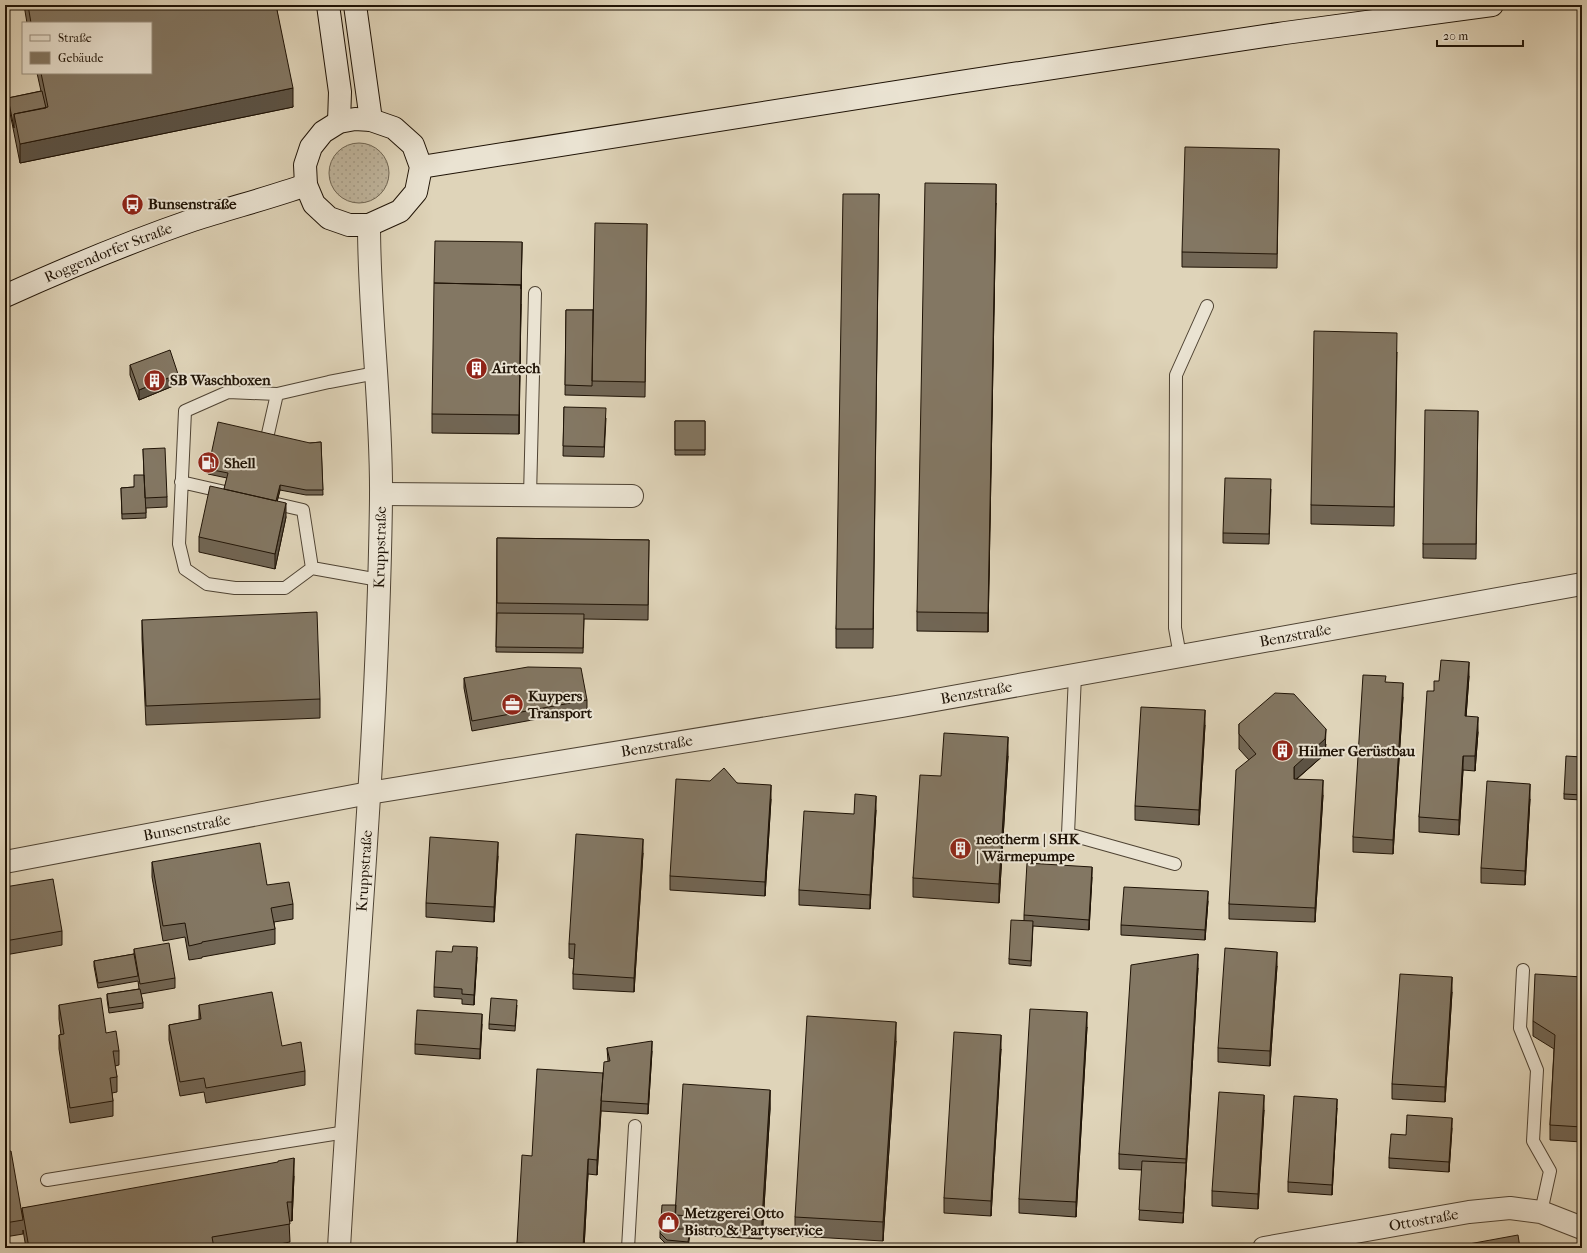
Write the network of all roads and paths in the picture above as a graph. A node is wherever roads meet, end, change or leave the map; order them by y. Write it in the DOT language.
graph roads {
  1 [pos="328,5"];
  2 [pos="355,5"];
  3 [pos="1492,5"];
  4 [pos="371,120"];
  5 [pos="340,122"];
  6 [pos="421,167"];
  7 [pos="306,185"];
  8 [pos="369,225"];
  9 [pos="535,293"];
  10 [pos="5,296"];
  11 [pos="1207,306"];
  12 [pos="376,373"];
  13 [pos="277,394"];
  14 [pos="267,438"];
  15 [pos="181,482"];
  16 [pos="225,492"];
  17 [pos="381,494"];
  18 [pos="530,496"];
  19 [pos="632,496"];
  20 [pos="277,504"];
  21 [pos="312,568"];
  22 [pos="379,580"];
  23 [pos="1582,584"];
  24 [pos="1180,656"];
  25 [pos="1075,675"];
  26 [pos="369,793"];
  27 [pos="5,862"];
  28 [pos="1175,864"];
  29 [pos="1523,970"];
  30 [pos="635,1126"];
  31 [pos="346,1132"];
  32 [pos="47,1180"];
  33 [pos="1541,1212"];
  34 [pos="1582,1228"];
  35 [pos="339,1248"];
  36 [pos="628,1248"];
  37 [pos="1264,1248"];
  1 -- 5 [label="street"];
  2 -- 4 [label="street"];
  3 -- 6 [label="street"];
  4 -- 5 [label="street"];
  4 -- 6 [label="street"];
  5 -- 7 [label="street"];
  6 -- 8 [label="street"];
  7 -- 8 [label="street"];
  7 -- 10 [label="street, Roggendorfer Straße"];
  8 -- 12 [label="street, Kruppstraße"];
  9 -- 18 [label="lane"];
  11 -- 24 [label="lane"];
  12 -- 13 [label="lane"];
  12 -- 17 [label="street, Kruppstraße"];
  13 -- 14 [label="lane"];
  13 -- 15 [label="lane"];
  15 -- 16 [label="lane"];
  15 -- 21 [label="lane"];
  17 -- 18 [label="street, Kruppstraße"];
  17 -- 22 [label="street, Kruppstraße"];
  18 -- 19 [label="street, Kruppstraße"];
  20 -- 21 [label="lane"];
  21 -- 22 [label="lane"];
  22 -- 26 [label="street, Kruppstraße"];
  23 -- 24 [label="street, Benzstraße"];
  24 -- 25 [label="street, Benzstraße"];
  25 -- 26 [label="street, Benzstraße"];
  25 -- 28 [label="lane"];
  26 -- 27 [label="street, Bunsenstraße"];
  26 -- 31 [label="street, Kruppstraße"];
  29 -- 33 [label="lane"];
  30 -- 36 [label="lane"];
  31 -- 32 [label="lane"];
  31 -- 35 [label="street, Kruppstraße"];
  33 -- 34 [label="street, Ottostraße"];
  33 -- 37 [label="street, Ottostraße"];
}
